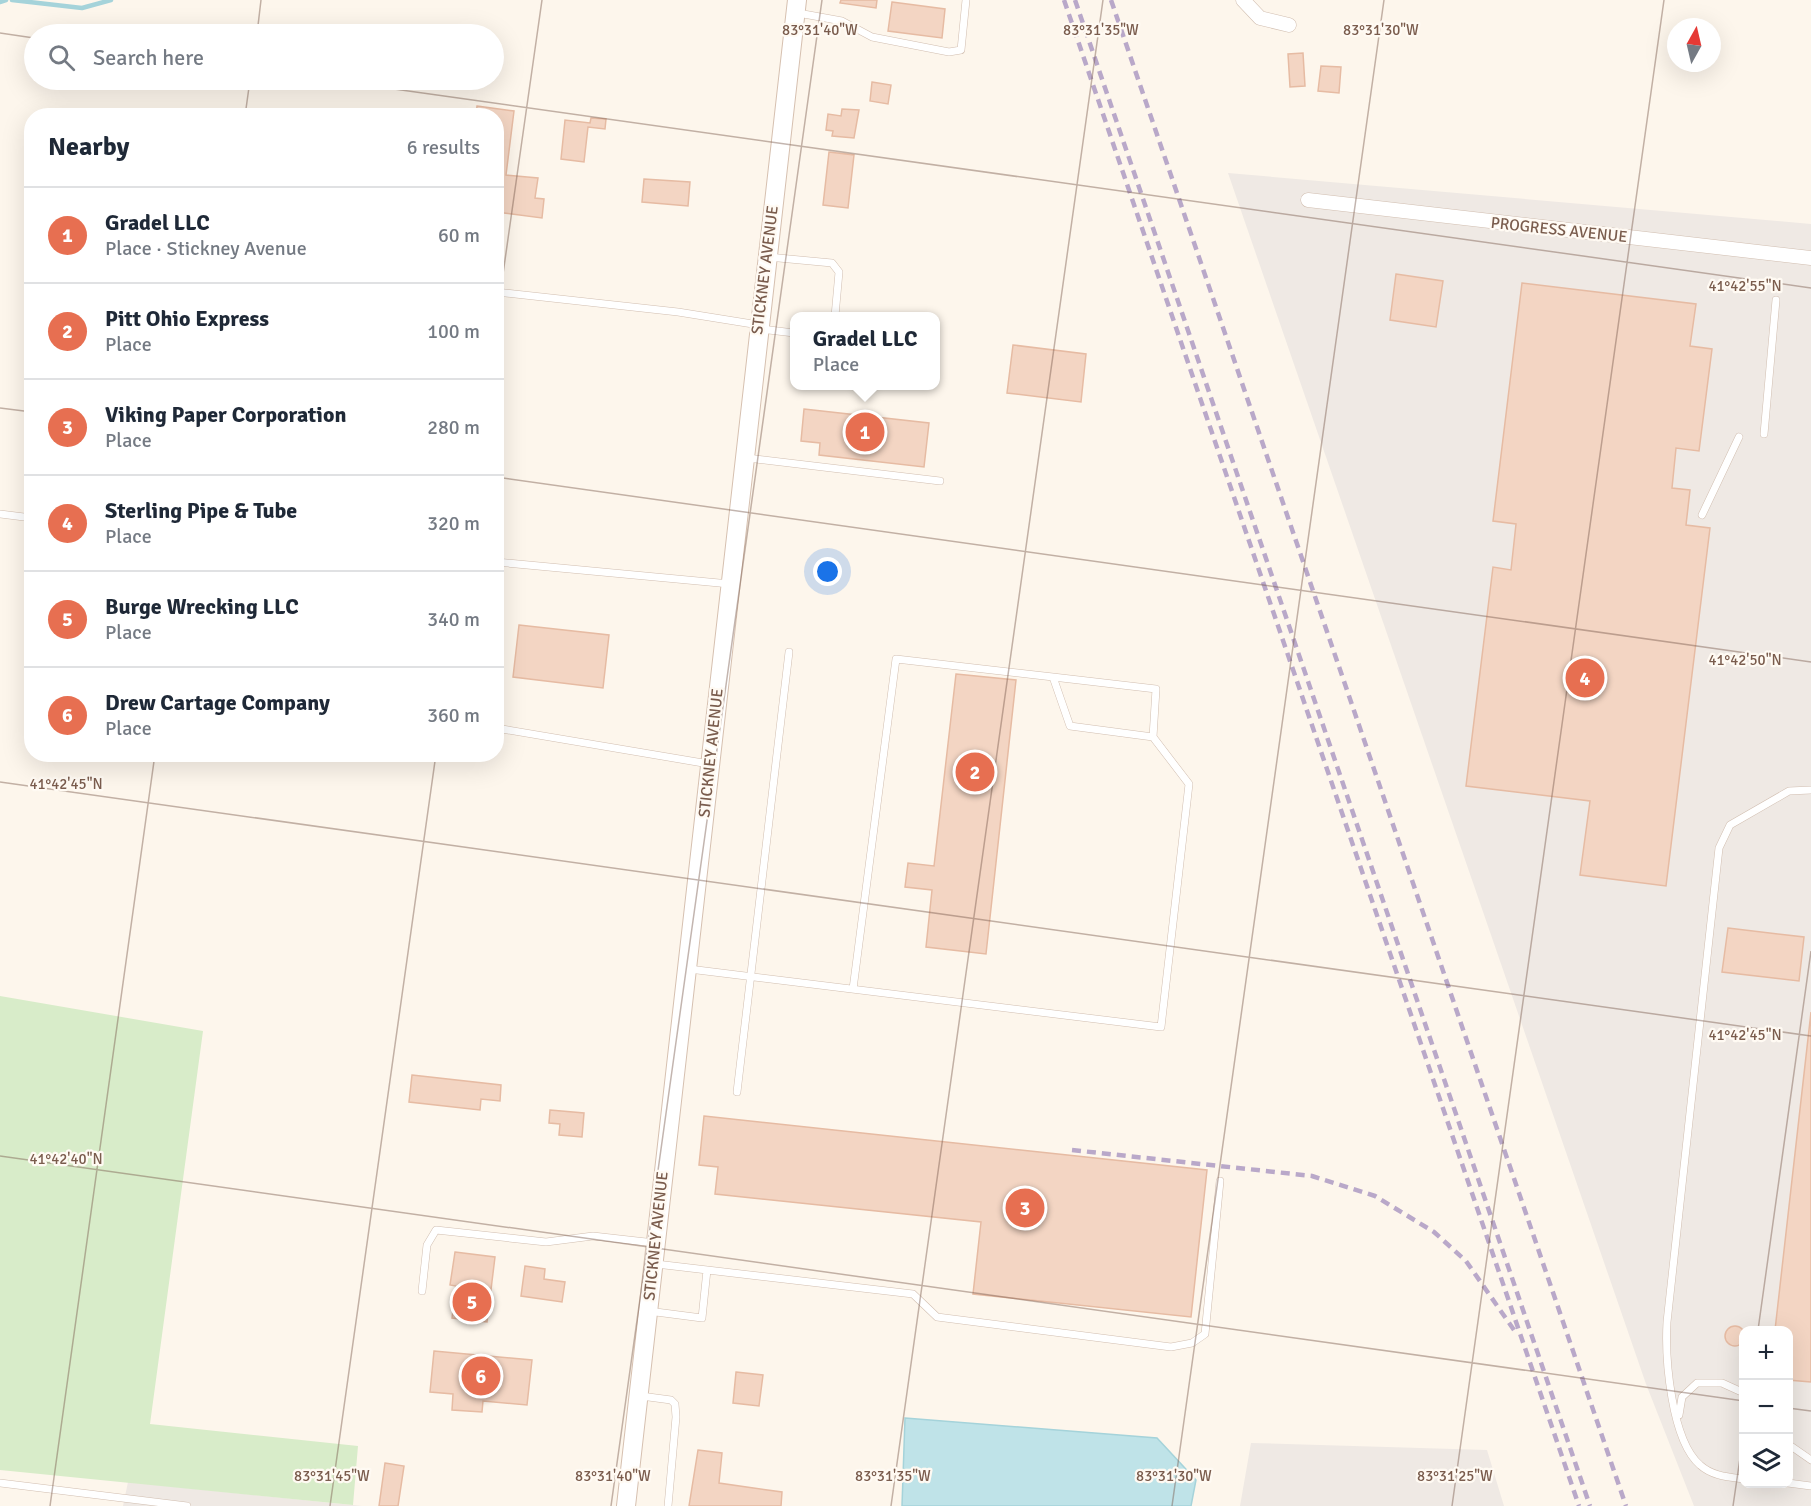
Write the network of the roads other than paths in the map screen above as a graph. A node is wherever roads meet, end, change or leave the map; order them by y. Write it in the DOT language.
graph roads {
  1 [pos="966,0"];
  2 [pos="1243,0"];
  3 [pos="796,6"];
  4 [pos="1289,25"];
  5 [pos="1308,200"];
  6 [pos="767,256"];
  7 [pos="1811,258"];
  8 [pos="504,293"];
  9 [pos="1776,300"];
  10 [pos="835,312"];
  11 [pos="759,327"];
  12 [pos="790,332"];
  13 [pos="1764,434"];
  14 [pos="1739,436"];
  15 [pos="744,458"];
  16 [pos="940,481"];
  17 [pos="0,514"];
  18 [pos="1702,515"];
  19 [pos="24,517"];
  20 [pos="504,563"];
  21 [pos="730,584"];
  22 [pos="789,652"];
  23 [pos="1053,677"];
  24 [pos="504,729"];
  25 [pos="1153,737"];
  26 [pos="710,764"];
  27 [pos="1811,790"];
  28 [pos="687,968"];
  29 [pos="749,976"];
  30 [pos="853,989"];
  31 [pos="737,1092"];
  32 [pos="1220,1181"];
  33 [pos="656,1243"];
  34 [pos="653,1263"];
  35 [pos="707,1270"];
  36 [pos="422,1291"];
  37 [pos="648,1311"];
  38 [pos="1739,1391"];
  39 [pos="638,1396"];
  40 [pos="1678,1420"];
  41 [pos="1793,1447"];
  42 [pos="1811,1460"];
  43 [pos="1739,1478"];
  44 [pos="0,1483"];
  45 [pos="1793,1484"];
  46 [pos="1811,1486"];
  47 [pos="187,1506"];
  48 [pos="626,1506"];
  49 [pos="668,1506"];
  1 -- 3 [label="lane"];
  2 -- 4 [label="street"];
  3 -- 6 [label="street, STICKNEY AVENUE"];
  5 -- 7 [label="street, PROGRESS AVENUE"];
  6 -- 10 [label="lane"];
  6 -- 11 [label="street, STICKNEY AVENUE"];
  8 -- 11 [label="lane"];
  9 -- 13 [label="lane"];
  11 -- 12 [label="lane"];
  11 -- 15 [label="street, STICKNEY AVENUE"];
  14 -- 18 [label="lane"];
  15 -- 16 [label="lane"];
  15 -- 21 [label="street, STICKNEY AVENUE"];
  17 -- 19 [label="lane"];
  20 -- 21 [label="lane"];
  21 -- 26 [label="street, STICKNEY AVENUE"];
  22 -- 29 [label="lane"];
  23 -- 25 [label="lane"];
  23 -- 25 [label="lane"];
  23 -- 30 [label="lane"];
  24 -- 26 [label="lane"];
  25 -- 30 [label="lane"];
  26 -- 28 [label="street, STICKNEY AVENUE"];
  27 -- 40 [label="lane"];
  28 -- 29 [label="lane"];
  28 -- 33 [label="street, STICKNEY AVENUE"];
  29 -- 30 [label="lane"];
  29 -- 31 [label="lane"];
  32 -- 35 [label="lane"];
  33 -- 34 [label="street, STICKNEY AVENUE"];
  33 -- 36 [label="lane"];
  34 -- 35 [label="lane"];
  34 -- 37 [label="street, STICKNEY AVENUE"];
  35 -- 37 [label="lane"];
  37 -- 39 [label="street, STICKNEY AVENUE"];
  38 -- 40 [label="lane"];
  39 -- 48 [label="street, STICKNEY AVENUE"];
  39 -- 49 [label="lane"];
  40 -- 43 [label="lane"];
  41 -- 42 [label="lane"];
  44 -- 47 [label="lane"];
  45 -- 46 [label="lane"];
}
